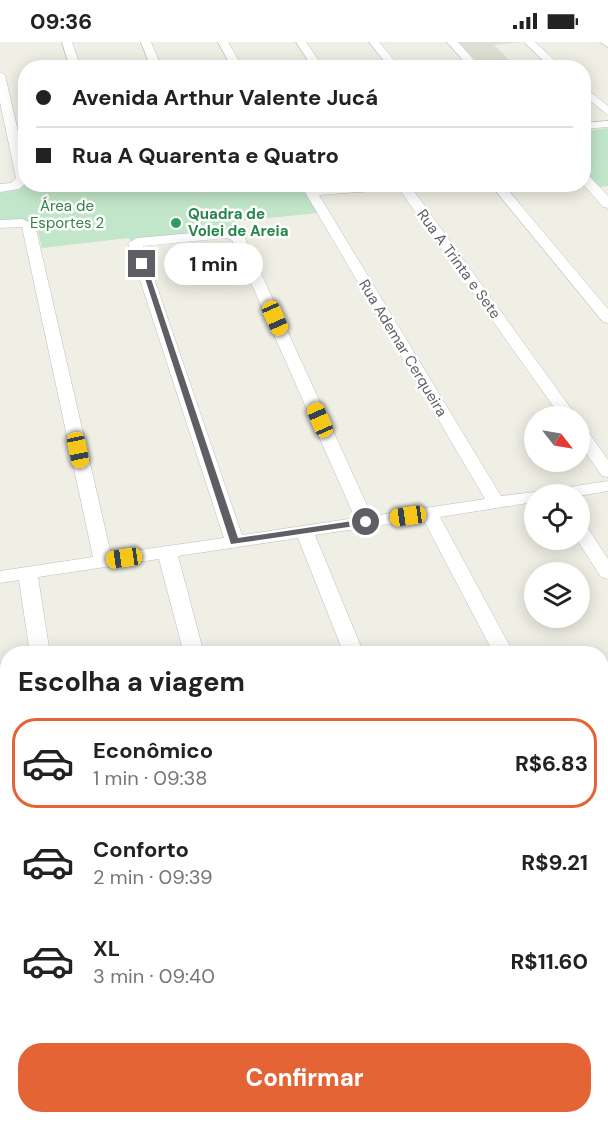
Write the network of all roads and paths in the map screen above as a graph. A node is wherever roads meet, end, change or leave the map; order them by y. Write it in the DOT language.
graph roads {
  1 [pos="67,42"];
  2 [pos="146,42"];
  3 [pos="223,42"];
  4 [pos="301,42"];
  5 [pos="374,42"];
  6 [pos="452,42"];
  7 [pos="530,42"];
  8 [pos="73,60"];
  9 [pos="154,60"];
  10 [pos="233,60"];
  11 [pos="313,60"];
  12 [pos="389,60"];
  13 [pos="469,60"];
  14 [pos="549,60"];
  15 [pos="0,75"];
  16 [pos="591,96"];
  17 [pos="608,112"];
  18 [pos="608,124"];
  19 [pos="591,125"];
  20 [pos="18,167"];
  21 [pos="18,183"];
  22 [pos="591,186"];
  23 [pos="0,188"];
  24 [pos="311,192"];
  25 [pos="407,192"];
  26 [pos="503,192"];
  27 [pos="608,204"];
  28 [pos="0,224"];
  29 [pos="608,319"];
  30 [pos="561,406"];
  31 [pos="590,447"];
  32 [pos="608,472"];
  33 [pos="608,486"];
  34 [pos="590,489"];
  35 [pos="524,499"];
  36 [pos="496,503"];
  37 [pos="429,513"];
  38 [pos="366,522"];
  39 [pos="304,531"];
  40 [pos="235,542"];
  41 [pos="590,546"];
  42 [pos="167,552"];
  43 [pos="103,561"];
  44 [pos="27,572"];
  45 [pos="608,573"];
  46 [pos="0,577"];
  47 [pos="39,646"];
  48 [pos="192,646"];
  49 [pos="351,646"];
  50 [pos="500,646"];
  1 -- 8 [label="street"];
  2 -- 9 [label="street"];
  3 -- 10 [label="street"];
  4 -- 11 [label="street"];
  5 -- 12 [label="street"];
  6 -- 13 [label="street"];
  7 -- 14 [label="street"];
  15 -- 20 [label="street"];
  16 -- 17 [label="street"];
  18 -- 19 [label="street"];
  21 -- 23 [label="street"];
  22 -- 27 [label="street"];
  24 -- 36 [label="street, Rua Ademar Cerqueira"];
  25 -- 30 [label="street, Rua A Trinta e Sete"];
  26 -- 29 [label="street"];
  28 -- 43 [label="street"];
  31 -- 32 [label="street"];
  33 -- 34 [label="street"];
  35 -- 36 [label="street"];
  36 -- 37 [label="street"];
  37 -- 38 [label="street"];
  37 -- 50 [label="street"];
  38 -- 39 [label="street"];
  38 -- 40 [label="street"];
  39 -- 40 [label="street"];
  39 -- 49 [label="street"];
  40 -- 42 [label="street"];
  41 -- 45 [label="street"];
  42 -- 43 [label="street"];
  42 -- 48 [label="street"];
  43 -- 44 [label="street"];
  44 -- 46 [label="street"];
  44 -- 47 [label="street"];
}
